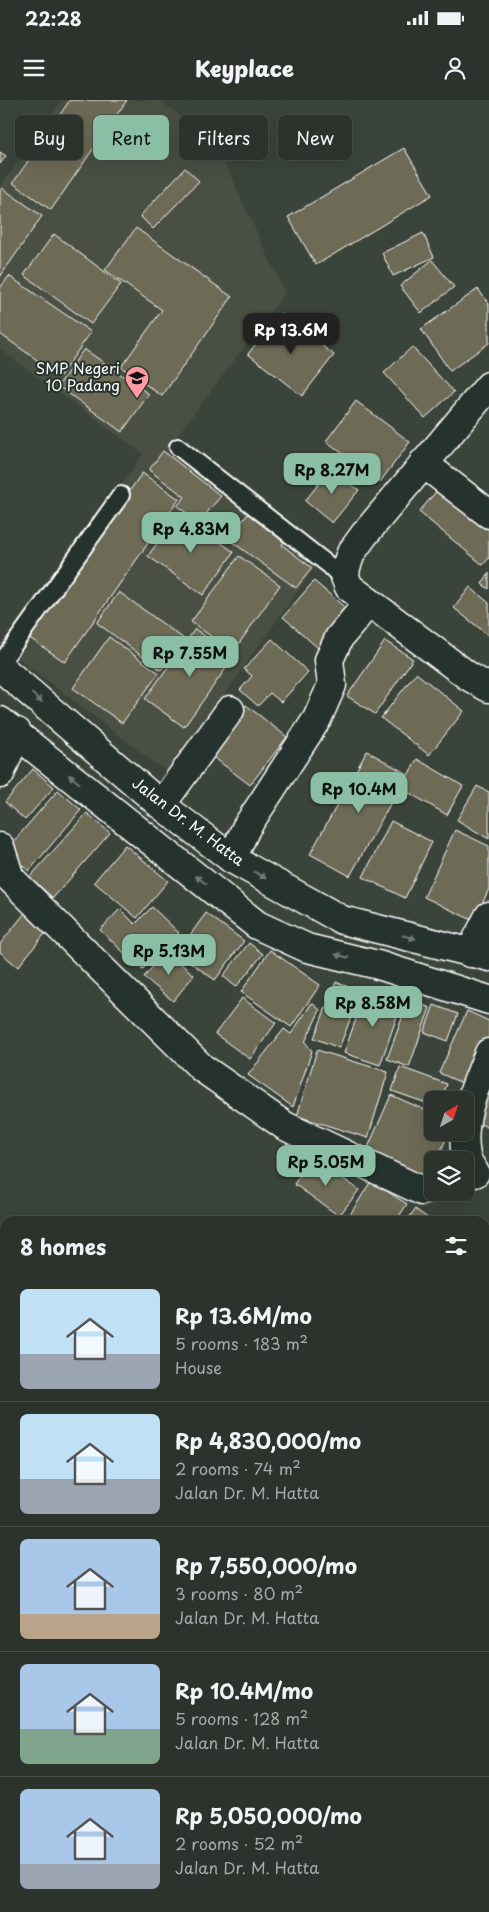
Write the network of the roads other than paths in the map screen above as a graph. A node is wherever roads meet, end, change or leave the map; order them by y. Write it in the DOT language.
graph roads {
  1 [pos="489,386"];
  2 [pos="178,447"];
  3 [pos="423,462"];
  4 [pos="121,495"];
  5 [pos="489,514"];
  6 [pos="359,595"];
  7 [pos="0,665"];
  8 [pos="489,688"];
  9 [pos="230,710"];
  10 [pos="8,726"];
  11 [pos="0,774"];
  12 [pos="161,805"];
  13 [pos="0,847"];
  14 [pos="232,859"];
  15 [pos="489,916"];
  16 [pos="480,955"];
  17 [pos="489,1000"];
  18 [pos="489,1053"];
  19 [pos="475,1173"];
  20 [pos="422,1191"];
  1 -- 3 [label="street"];
  2 -- 6 [label="lane"];
  3 -- 5 [label="street"];
  3 -- 6 [label="street"];
  4 -- 7 [label="lane"];
  6 -- 8 [label="street"];
  6 -- 14 [label="street"];
  7 -- 12 [label="street, Jalan Dr. M. Hatta, one-way"];
  9 -- 12 [label="street"];
  10 -- 11 [label="street"];
  17 -- 10 [label="street, one-way"];
  12 -- 14 [label="street, Jalan Dr. M. Hatta"];
  13 -- 20 [label="street"];
  14 -- 16 [label="street, Jalan Dr. M. Hatta, one-way"];
  15 -- 16 [label="street"];
  18 -- 19 [label="street"];
}
